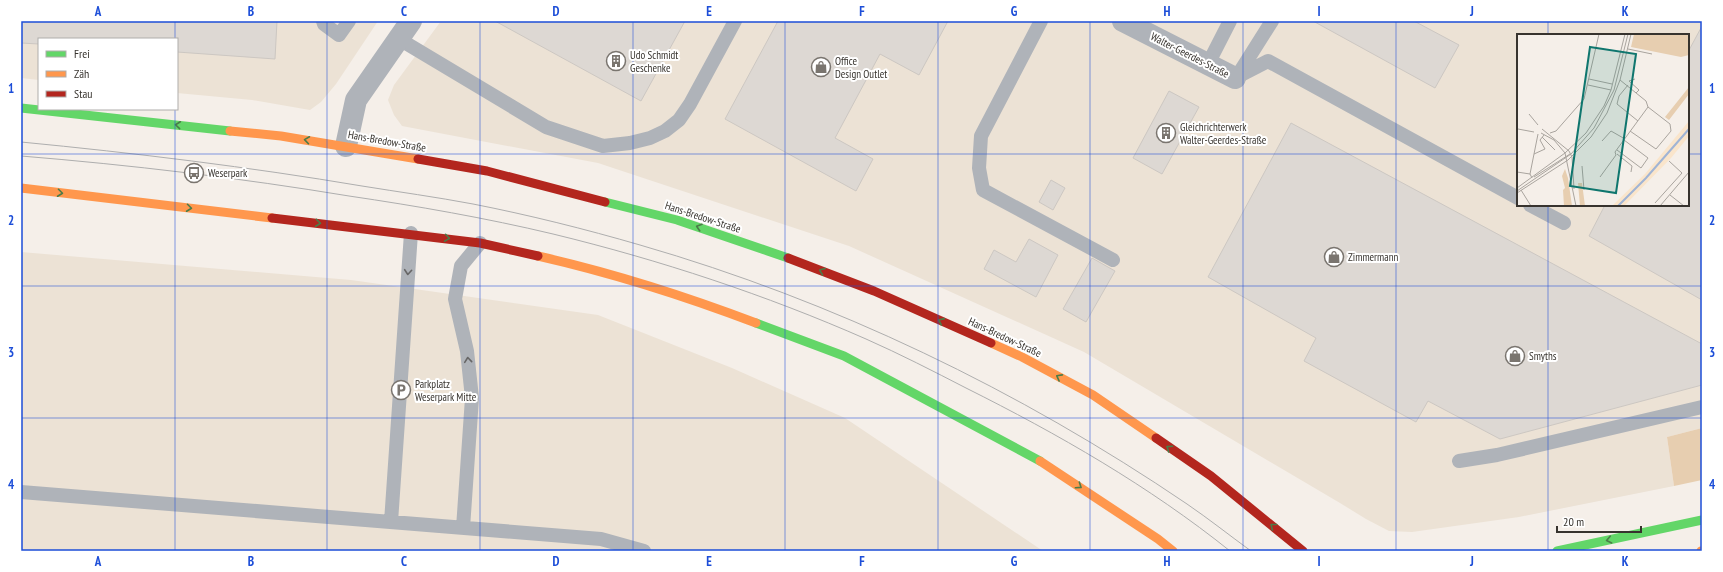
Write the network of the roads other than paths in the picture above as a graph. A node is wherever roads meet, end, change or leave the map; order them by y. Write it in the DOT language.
graph roads {
  1 [pos="323,21"];
  2 [pos="349,21"];
  3 [pos="412,21"];
  4 [pos="735,21"];
  5 [pos="1041,21"];
  6 [pos="1123,21"];
  7 [pos="1230,21"];
  8 [pos="1272,21"];
  9 [pos="399,39"];
  10 [pos="1208,64"];
  11 [pos="1235,78"];
  12 [pos="21,108"];
  13 [pos="38,110"];
  14 [pos="40,110"];
  15 [pos="346,146"];
  16 [pos="21,188"];
  17 [pos="1517,197"];
  18 [pos="1532,206"];
  19 [pos="1564,223"];
  20 [pos="411,233"];
  21 [pos="480,242"];
  22 [pos="1113,260"];
  23 [pos="1702,407"];
  24 [pos="1459,461"];
  25 [pos="21,492"];
  26 [pos="1702,520"];
  27 [pos="391,522"];
  28 [pos="463,528"];
  29 [pos="644,551"];
  30 [pos="1173,551"];
  31 [pos="1303,551"];
  32 [pos="1557,551"];
  1 -- 2 [label="lane"];
  3 -- 9 [label="street"];
  4 -- 9 [label="lane"];
  5 -- 22 [label="lane"];
  6 -- 10 [label="street, Walter-Geerdes-Straße"];
  7 -- 10 [label="lane"];
  8 -- 11 [label="lane"];
  9 -- 15 [label="street"];
  10 -- 11 [label="street, Walter-Geerdes-Straße"];
  11 -- 17 [label="lane"];
  13 -- 12 [label="main road, Hans-Bredow-Straße, one-way"];
  15 -- 14 [label="main road, Hans-Bredow-Straße, one-way"];
  31 -- 15 [label="main road, Hans-Bredow-Straße, one-way"];
  16 -- 20 [label="main road, one-way"];
  18 -- 19 [label="lane"];
  20 -- 21 [label="main road, one-way"];
  20 -- 27 [label="lane, one-way"];
  28 -- 21 [label="lane, one-way"];
  21 -- 30 [label="main road, one-way"];
  23 -- 24 [label="lane"];
  25 -- 27 [label="lane"];
  26 -- 32 [label="main road, one-way"];
  27 -- 28 [label="lane"];
  28 -- 29 [label="lane"];
}
